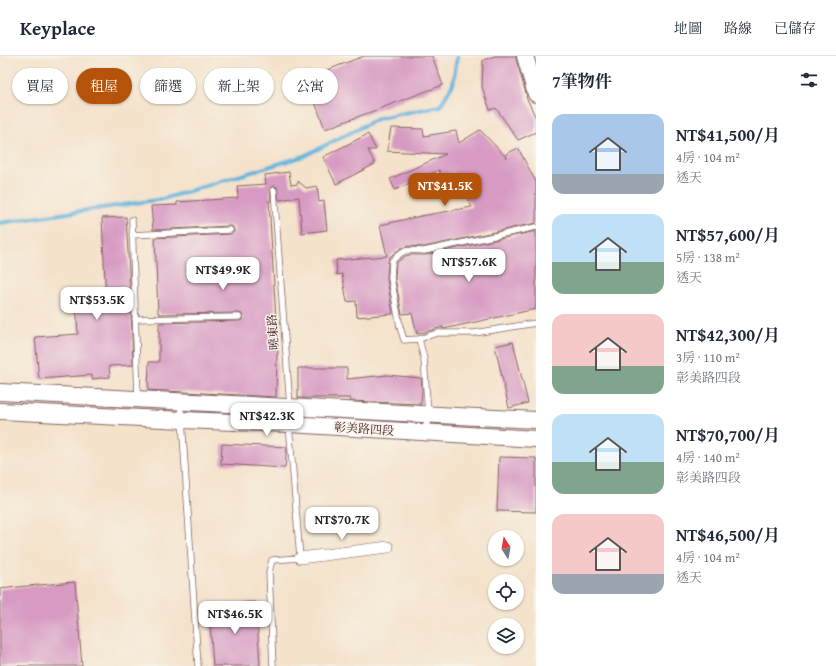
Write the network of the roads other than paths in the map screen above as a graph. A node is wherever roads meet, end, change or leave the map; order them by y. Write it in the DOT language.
graph roads {
  1 [pos="525,56"];
  2 [pos="536,94"];
  3 [pos="274,190"];
  4 [pos="132,220"];
  5 [pos="536,227"];
  6 [pos="230,230"];
  7 [pos="132,235"];
  8 [pos="239,318"];
  9 [pos="135,319"];
  10 [pos="536,323"];
  11 [pos="419,339"];
  12 [pos="0,392"];
  13 [pos="138,399"];
  14 [pos="180,402"];
  15 [pos="290,407"];
  16 [pos="0,410"];
  17 [pos="428,414"];
  18 [pos="182,420"];
  19 [pos="536,420"];
  20 [pos="289,424"];
  21 [pos="426,433"];
  22 [pos="536,440"];
  23 [pos="388,547"];
  24 [pos="300,558"];
  25 [pos="198,666"];
  26 [pos="273,666"];
  1 -- 2 [label="main road"];
  3 -- 15 [label="lane, 曉東路"];
  4 -- 7 [label="lane"];
  5 -- 11 [label="lane"];
  6 -- 7 [label="lane"];
  7 -- 9 [label="lane"];
  8 -- 9 [label="lane"];
  9 -- 13 [label="lane"];
  10 -- 11 [label="lane"];
  11 -- 17 [label="lane"];
  12 -- 13 [label="main road, 彰美路四段"];
  13 -- 14 [label="main road, 彰美路四段"];
  14 -- 15 [label="main road, 彰美路四段"];
  14 -- 18 [label="lane"];
  15 -- 17 [label="main road, 彰美路四段"];
  15 -- 20 [label="lane, 曉東路"];
  16 -- 18 [label="main road, 彰美路四段"];
  17 -- 19 [label="main road, 彰美路四段"];
  17 -- 21 [label="lane"];
  18 -- 20 [label="main road, 彰美路四段"];
  18 -- 25 [label="lane"];
  20 -- 21 [label="main road, 彰美路四段"];
  20 -- 24 [label="lane, 曉東路"];
  21 -- 22 [label="main road, 彰美路四段"];
  23 -- 24 [label="street"];
  24 -- 26 [label="lane"];
}
